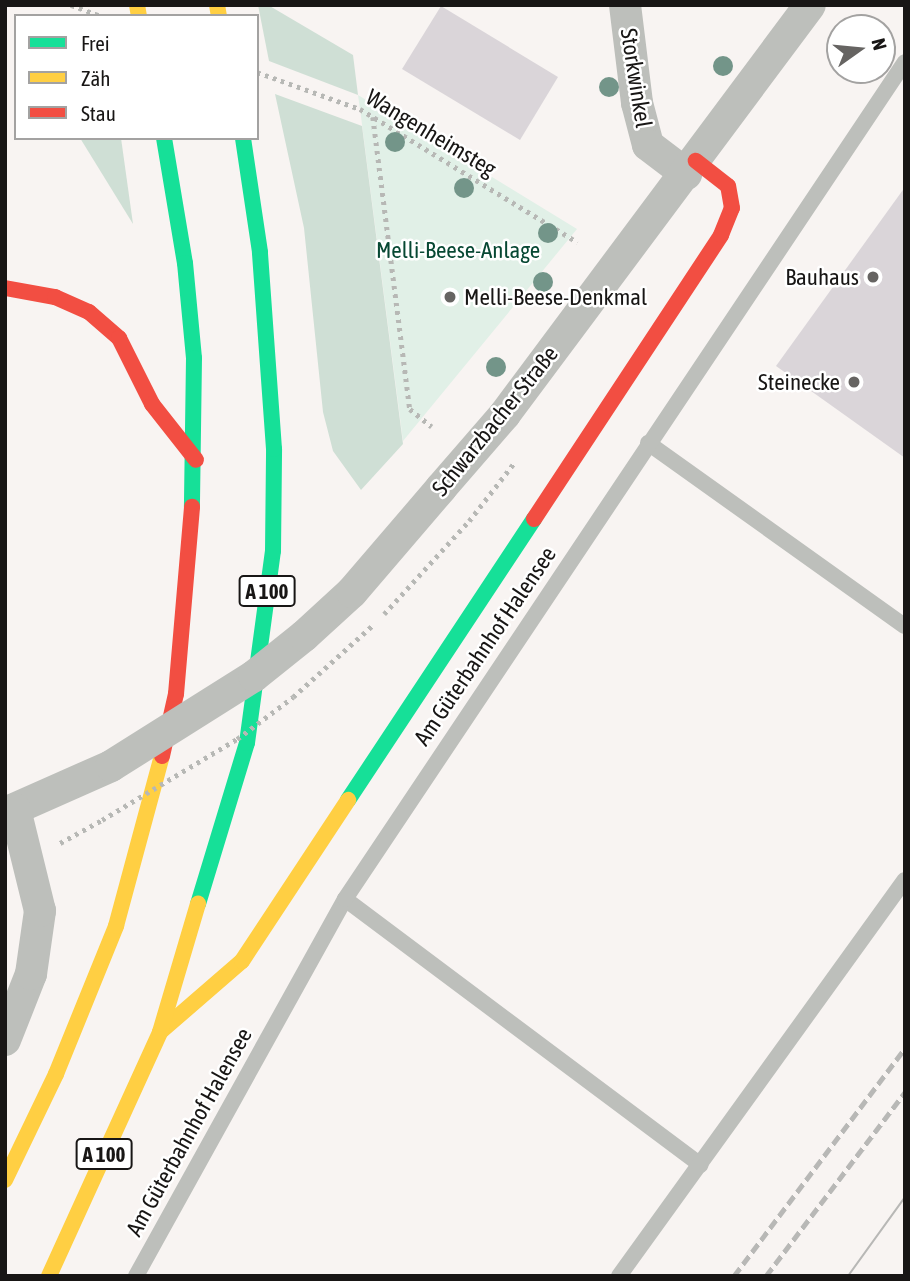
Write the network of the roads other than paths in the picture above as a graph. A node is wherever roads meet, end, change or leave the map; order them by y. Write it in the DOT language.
graph roads {
  1 [pos="625,5"];
  2 [pos="810,5"];
  3 [pos="905,62"];
  4 [pos="164,140"];
  5 [pos="243,140"];
  6 [pos="691,167"];
  7 [pos="5,288"];
  8 [pos="648,443"];
  9 [pos="196,460"];
  10 [pos="905,626"];
  11 [pos="10,811"];
  12 [pos="905,880"];
  13 [pos="345,899"];
  14 [pos="159,1032"];
  15 [pos="5,1040"];
  16 [pos="700,1165"];
  17 [pos="5,1180"];
  18 [pos="50,1276"];
  19 [pos="136,1276"];
  20 [pos="619,1276"];
  1 -- 6 [label="street, Storkwinkel"];
  2 -- 6 [label="street, Schwarzbacher Straße"];
  3 -- 8 [label="lane, Am Güterbahnhof Halensee"];
  4 -- 9 [label="highway"];
  5 -- 14 [label="highway, A 100"];
  6 -- 11 [label="street, Schwarzbacher Straße, bridge"];
  6 -- 14 [label="highway"];
  7 -- 9 [label="highway"];
  8 -- 10 [label="lane"];
  8 -- 13 [label="lane, Am Güterbahnhof Halensee"];
  9 -- 17 [label="highway"];
  11 -- 15 [label="street"];
  12 -- 16 [label="lane"];
  13 -- 16 [label="lane"];
  13 -- 19 [label="lane, Am Güterbahnhof Halensee"];
  14 -- 18 [label="highway, A 100"];
  16 -- 20 [label="lane"];
}
